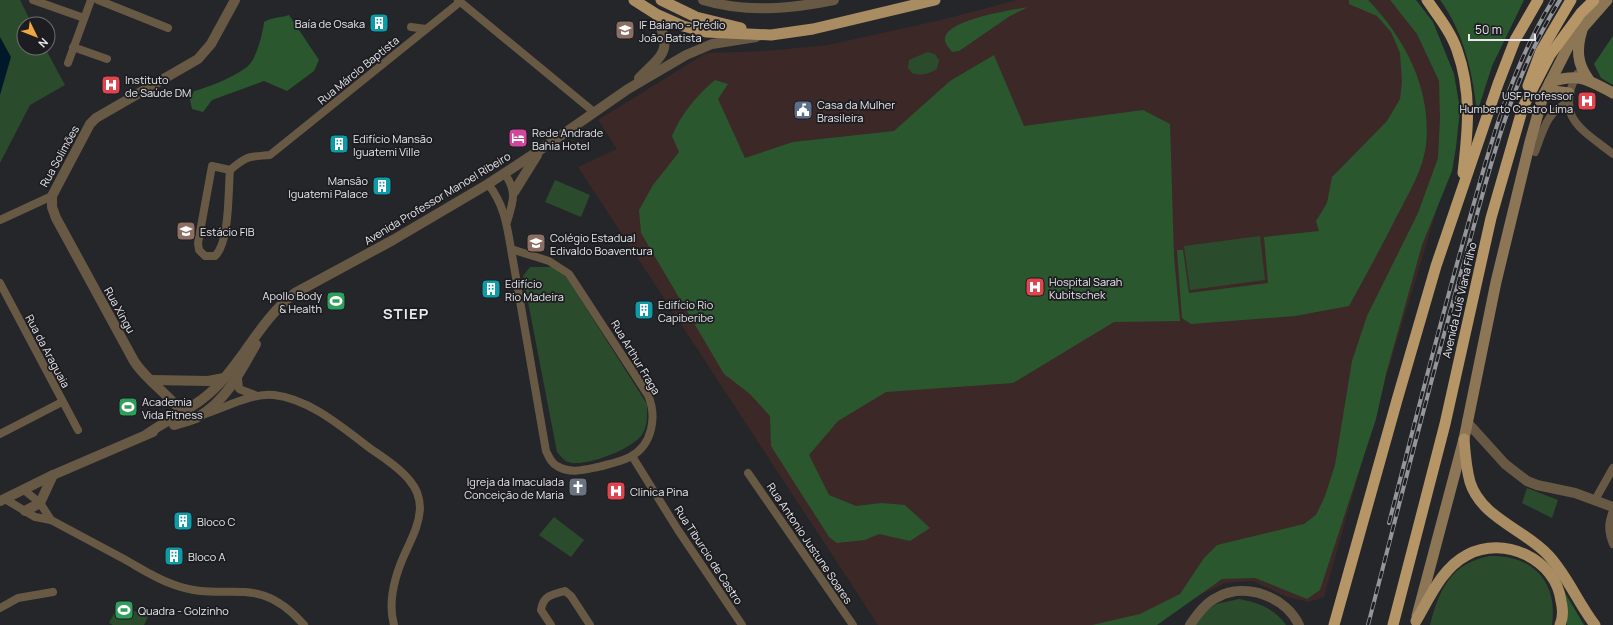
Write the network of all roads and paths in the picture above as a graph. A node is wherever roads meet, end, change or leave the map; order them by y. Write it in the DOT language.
graph roads {
  1 [pos="33,0"];
  2 [pos="91,0"];
  3 [pos="98,0"];
  4 [pos="235,0"];
  5 [pos="634,0"];
  6 [pos="661,0"];
  7 [pos="703,0"];
  8 [pos="834,0"];
  9 [pos="935,0"];
  10 [pos="1428,0"];
  11 [pos="1528,0"];
  12 [pos="1538,0"];
  13 [pos="1571,0"];
  14 [pos="1594,0"];
  15 [pos="1607,0"];
  16 [pos="459,1"];
  17 [pos="819,1"];
  18 [pos="656,14"];
  19 [pos="84,18"];
  20 [pos="1584,25"];
  21 [pos="412,27"];
  22 [pos="168,28"];
  23 [pos="426,29"];
  24 [pos="770,35"];
  25 [pos="1515,40"];
  26 [pos="73,47"];
  27 [pos="107,59"];
  28 [pos="68,63"];
  29 [pos="1578,72"];
  30 [pos="1550,82"];
  31 [pos="628,89"];
  32 [pos="1613,93"];
  33 [pos="1543,96"];
  34 [pos="1568,98"];
  35 [pos="1523,108"];
  36 [pos="594,112"];
  37 [pos="540,150"];
  38 [pos="1535,152"];
  39 [pos="1613,154"];
  40 [pos="230,170"];
  41 [pos="504,173"];
  42 [pos="488,184"];
  43 [pos="1461,191"];
  44 [pos="514,192"];
  45 [pos="52,196"];
  46 [pos="0,220"];
  47 [pos="507,223"];
  48 [pos="511,249"];
  49 [pos="0,283"];
  50 [pos="262,329"];
  51 [pos="224,378"];
  52 [pos="238,378"];
  53 [pos="151,380"];
  54 [pos="255,395"];
  55 [pos="62,402"];
  56 [pos="182,412"];
  57 [pos="197,417"];
  58 [pos="1467,422"];
  59 [pos="177,424"];
  60 [pos="78,430"];
  61 [pos="0,434"];
  62 [pos="147,434"];
  63 [pos="1464,439"];
  64 [pos="632,456"];
  65 [pos="1613,468"];
  66 [pos="748,473"];
  67 [pos="53,475"];
  68 [pos="24,490"];
  69 [pos="2,500"];
  70 [pos="1595,500"];
  71 [pos="40,503"];
  72 [pos="1613,507"];
  73 [pos="1613,511"];
  74 [pos="25,512"];
  75 [pos="51,520"];
  76 [pos="1613,544"];
  77 [pos="1350,568"];
  78 [pos="53,592"];
  79 [pos="0,608"];
  80 [pos="1415,623"];
  81 [pos="304,625"];
  82 [pos="394,625"];
  83 [pos="551,625"];
  84 [pos="590,625"];
  85 [pos="742,625"];
  86 [pos="853,625"];
  87 [pos="1190,625"];
  88 [pos="1299,625"];
  89 [pos="1327,625"];
  90 [pos="1334,625"];
  91 [pos="1394,625"];
  92 [pos="1560,625"];
  93 [pos="1595,625"];
  1 -- 19 [label="street"];
  2 -- 19 [label="street"];
  3 -- 22 [label="street"];
  4 -- 45 [label="street, Rua Solimões"];
  5 -- 18 [label="main road"];
  6 -- 24 [label="main road"];
  7 -- 17 [label="street"];
  8 -- 17 [label="street"];
  9 -- 24 [label="main road"];
  10 -- 43 [label="highway"];
  11 -- 25 [label="highway"];
  12 -- 25 [label="highway"];
  13 -- 35 [label="highway"];
  14 -- 35 [label="highway, Avenida Luís Viana Filho"];
  15 -- 20 [label="main road"];
  16 -- 23 [label="street, Rua Márclo Baptista"];
  16 -- 36 [label="street"];
  18 -- 24 [label="main road"];
  18 -- 31 [label="street, Avenida Professor Manoel Ribeiro"];
  19 -- 26 [label="street"];
  20 -- 29 [label="main road"];
  20 -- 30 [label="main road"];
  21 -- 23 [label="street"];
  23 -- 40 [label="street, Rua Márclo Baptista"];
  24 -- 31 [label="street, Avenida Professor Manoel Ribeiro"];
  25 -- 43 [label="highway"];
  26 -- 27 [label="street"];
  26 -- 28 [label="street"];
  29 -- 30 [label="main road"];
  29 -- 32 [label="main road"];
  29 -- 34 [label="street"];
  30 -- 33 [label="main road"];
  31 -- 36 [label="street, Avenida Professor Manoel Ribeiro"];
  33 -- 34 [label="main road"];
  33 -- 58 [label="main road"];
  34 -- 38 [label="street"];
  34 -- 39 [label="street"];
  35 -- 91 [label="highway, Avenida Luís Viana Filho"];
  36 -- 37 [label="street, Avenida Professor Manoel Ribeiro"];
  37 -- 41 [label="street, Avenida Professor Manoel Ribeiro"];
  37 -- 44 [label="street"];
  40 -- 40 [label="street"];
  41 -- 42 [label="street, Avenida Professor Manoel Ribeiro"];
  41 -- 44 [label="street"];
  42 -- 47 [label="street, Rua Arthur Fraga"];
  42 -- 50 [label="street, Avenida Professor Manoel Ribeiro"];
  43 -- 77 [label="highway"];
  44 -- 47 [label="street, Rua Arthur Fraga"];
  45 -- 46 [label="street, Rua Solimões"];
  45 -- 53 [label="street, Rua Xingu"];
  47 -- 48 [label="street, Rua Arthur Fraga"];
  48 -- 64 [label="street, Rua Arthur Fraga"];
  48 -- 64 [label="street, Rua Arthur Fraga"];
  49 -- 55 [label="street, Rua da Araguaia"];
  50 -- 51 [label="street, Avenida Professor Manoel Ribeiro"];
  50 -- 52 [label="street, Avenida Professor Manoel Ribeiro"];
  51 -- 53 [label="street"];
  51 -- 56 [label="street, Avenida Professor Manoel Ribeiro"];
  52 -- 54 [label="street"];
  52 -- 57 [label="street, Avenida Professor Manoel Ribeiro"];
  53 -- 56 [label="street, Rua Xingu"];
  54 -- 57 [label="street"];
  54 -- 82 [label="street"];
  55 -- 60 [label="street, Rua da Araguaia"];
  55 -- 61 [label="street"];
  56 -- 59 [label="street"];
  56 -- 62 [label="street, Avenida Professor Manoel Ribeiro"];
  57 -- 59 [label="street, Avenida Professor Manoel Ribeiro"];
  58 -- 63 [label="main road"];
  58 -- 70 [label="street"];
  59 -- 62 [label="street, Avenida Professor Manoel Ribeiro"];
  62 -- 67 [label="street, Avenida Professor Manoel Ribeiro"];
  63 -- 80 [label="main road"];
  63 -- 93 [label="main road"];
  64 -- 85 [label="street, Rua Tiburcio de Castro"];
  65 -- 70 [label="street"];
  66 -- 86 [label="street, Rua Antonio Justune Soares"];
  67 -- 68 [label="street, Avenida Professor Manoel Ribeiro"];
  67 -- 71 [label="street"];
  68 -- 69 [label="street, Avenida Professor Manoel Ribeiro"];
  68 -- 71 [label="street"];
  69 -- 74 [label="street"];
  70 -- 72 [label="street"];
  71 -- 74 [label="street"];
  71 -- 75 [label="street"];
  73 -- 76 [label="street"];
  74 -- 75 [label="street"];
  75 -- 81 [label="street"];
  77 -- 89 [label="highway"];
  77 -- 90 [label="highway"];
  78 -- 79 [label="street"];
  80 -- 92 [label="main road"];
  83 -- 84 [label="street"];
  87 -- 88 [label="street"];
}
